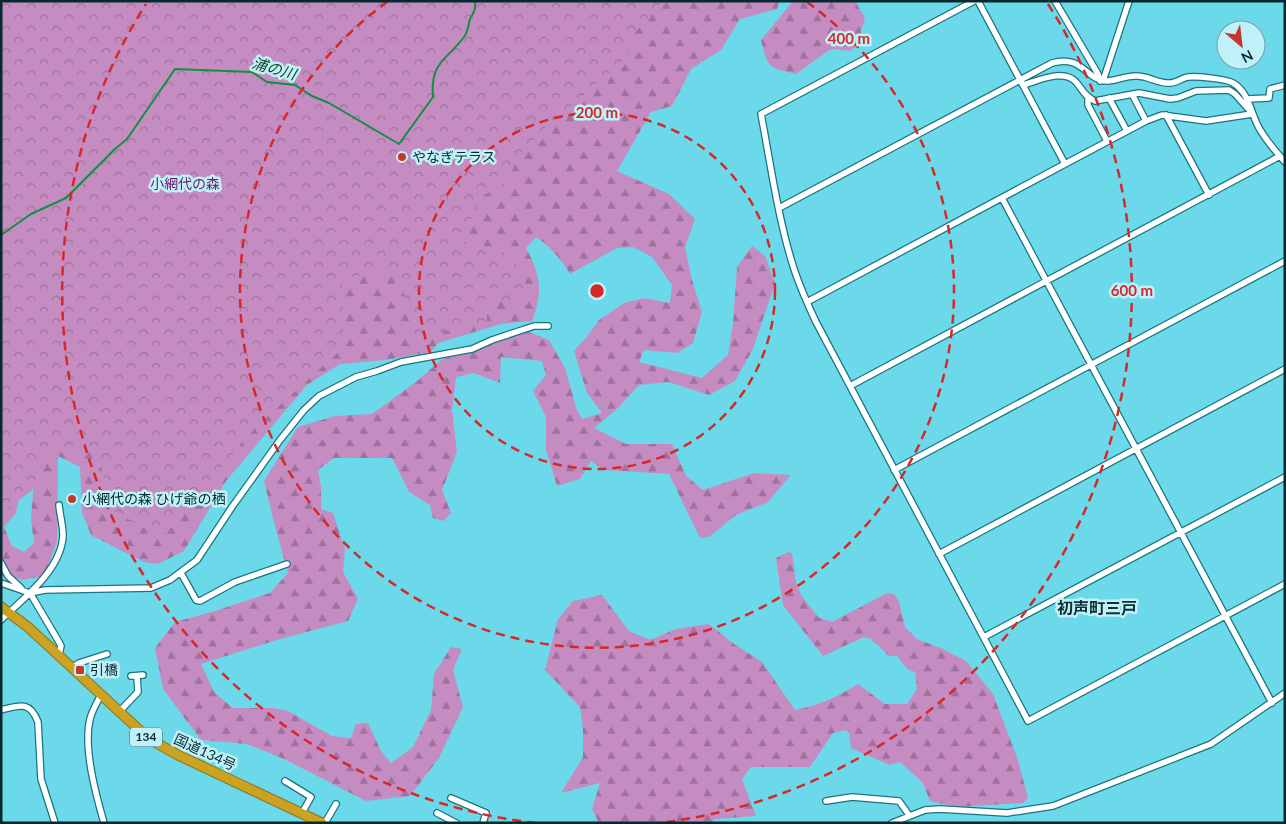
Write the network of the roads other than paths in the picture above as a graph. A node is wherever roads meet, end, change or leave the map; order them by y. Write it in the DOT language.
graph roads {
  1 [pos="976,1"];
  2 [pos="1055,1"];
  3 [pos="1129,1"];
  4 [pos="1102,81"];
  5 [pos="1022,83"];
  6 [pos="1285,85"];
  7 [pos="1132,94"];
  8 [pos="1109,98"];
  9 [pos="1088,99"];
  10 [pos="1247,99"];
  11 [pos="1252,114"];
  12 [pos="1166,115"];
  13 [pos="1146,121"];
  14 [pos="1127,131"];
  15 [pos="1107,142"];
  16 [pos="1280,156"];
  17 [pos="1285,162"];
  18 [pos="1065,164"];
  19 [pos="1209,194"];
  20 [pos="1002,198"];
  21 [pos="779,208"];
  22 [pos="1285,262"];
  23 [pos="1047,281"];
  24 [pos="807,302"];
  25 [pos="548,326"];
  26 [pos="1091,365"];
  27 [pos="1285,369"];
  28 [pos="850,386"];
  29 [pos="1136,449"];
  30 [pos="894,470"];
  31 [pos="1285,477"];
  32 [pos="59,505"];
  33 [pos="1180,532"];
  34 [pos="939,554"];
  35 [pos="1,562"];
  36 [pos="288,564"];
  37 [pos="181,572"];
  38 [pos="1,583"];
  39 [pos="1285,584"];
  40 [pos="28,592"];
  41 [pos="1,607"];
  42 [pos="10,612"];
  43 [pos="1225,616"];
  44 [pos="1,620"];
  45 [pos="984,637"];
  46 [pos="107,654"];
  47 [pos="59,655"];
  48 [pos="73,667"];
  49 [pos="137,676"];
  50 [pos="1285,693"];
  51 [pos="101,695"];
  52 [pos="1272,703"];
  53 [pos="1,710"];
  54 [pos="119,712"];
  55 [pos="285,780"];
  56 [pos="451,798"];
  57 [pos="826,801"];
  58 [pos="336,804"];
  59 [pos="302,813"];
  60 [pos="437,814"];
  61 [pos="910,816"];
  62 [pos="55,823"];
  63 [pos="104,823"];
  64 [pos="323,823"];
  65 [pos="456,823"];
  66 [pos="483,823"];
  67 [pos="892,823"];
  1 -- 5 [label="street"];
  1 -- 21 [label="street"];
  2 -- 4 [label="street"];
  3 -- 4 [label="street"];
  4 -- 5 [label="street"];
  4 -- 10 [label="street"];
  5 -- 9 [label="street"];
  5 -- 18 [label="street"];
  5 -- 21 [label="street"];
  6 -- 10 [label="street"];
  7 -- 8 [label="street"];
  7 -- 11 [label="street"];
  7 -- 13 [label="street"];
  8 -- 9 [label="street"];
  8 -- 14 [label="street"];
  9 -- 15 [label="street"];
  10 -- 11 [label="street"];
  11 -- 12 [label="street"];
  11 -- 16 [label="street"];
  12 -- 13 [label="street"];
  12 -- 19 [label="street"];
  13 -- 14 [label="street"];
  14 -- 15 [label="street"];
  15 -- 18 [label="street"];
  16 -- 17 [label="street"];
  16 -- 19 [label="street"];
  18 -- 20 [label="street"];
  19 -- 23 [label="street"];
  20 -- 23 [label="street"];
  20 -- 24 [label="street"];
  21 -- 24 [label="street"];
  22 -- 26 [label="street"];
  23 -- 26 [label="street"];
  23 -- 28 [label="street"];
  24 -- 28 [label="street"];
  25 -- 37 [label="street"];
  26 -- 29 [label="street"];
  26 -- 30 [label="street"];
  27 -- 29 [label="street"];
  28 -- 30 [label="street"];
  29 -- 33 [label="street"];
  29 -- 34 [label="street"];
  30 -- 34 [label="street"];
  31 -- 33 [label="street"];
  32 -- 40 [label="street"];
  33 -- 43 [label="street"];
  33 -- 45 [label="street"];
  34 -- 45 [label="street"];
  35 -- 40 [label="street"];
  36 -- 37 [label="street"];
  37 -- 40 [label="street"];
  38 -- 40 [label="street"];
  39 -- 43 [label="street"];
  40 -- 42 [label="street"];
  40 -- 47 [label="street"];
  41 -- 42 [label="highway, 国道134号 / 134"];
  42 -- 44 [label="street"];
  42 -- 47 [label="highway, 国道134号 / 134"];
  43 -- 45 [label="street"];
  43 -- 52 [label="street"];
  46 -- 48 [label="street"];
  47 -- 48 [label="highway, 国道134号 / 134"];
  48 -- 51 [label="highway, 国道134号 / 134"];
  49 -- 54 [label="street"];
  50 -- 52 [label="street"];
  51 -- 54 [label="highway, 国道134号 / 134"];
  51 -- 63 [label="street"];
  52 -- 61 [label="street"];
  53 -- 62 [label="street"];
  54 -- 59 [label="highway, 国道134号 / 134"];
  55 -- 59 [label="street"];
  56 -- 66 [label="street"];
  57 -- 61 [label="street"];
  58 -- 64 [label="street"];
  59 -- 64 [label="highway, 国道134号 / 134"];
  60 -- 65 [label="street"];
  61 -- 67 [label="street"];
}
